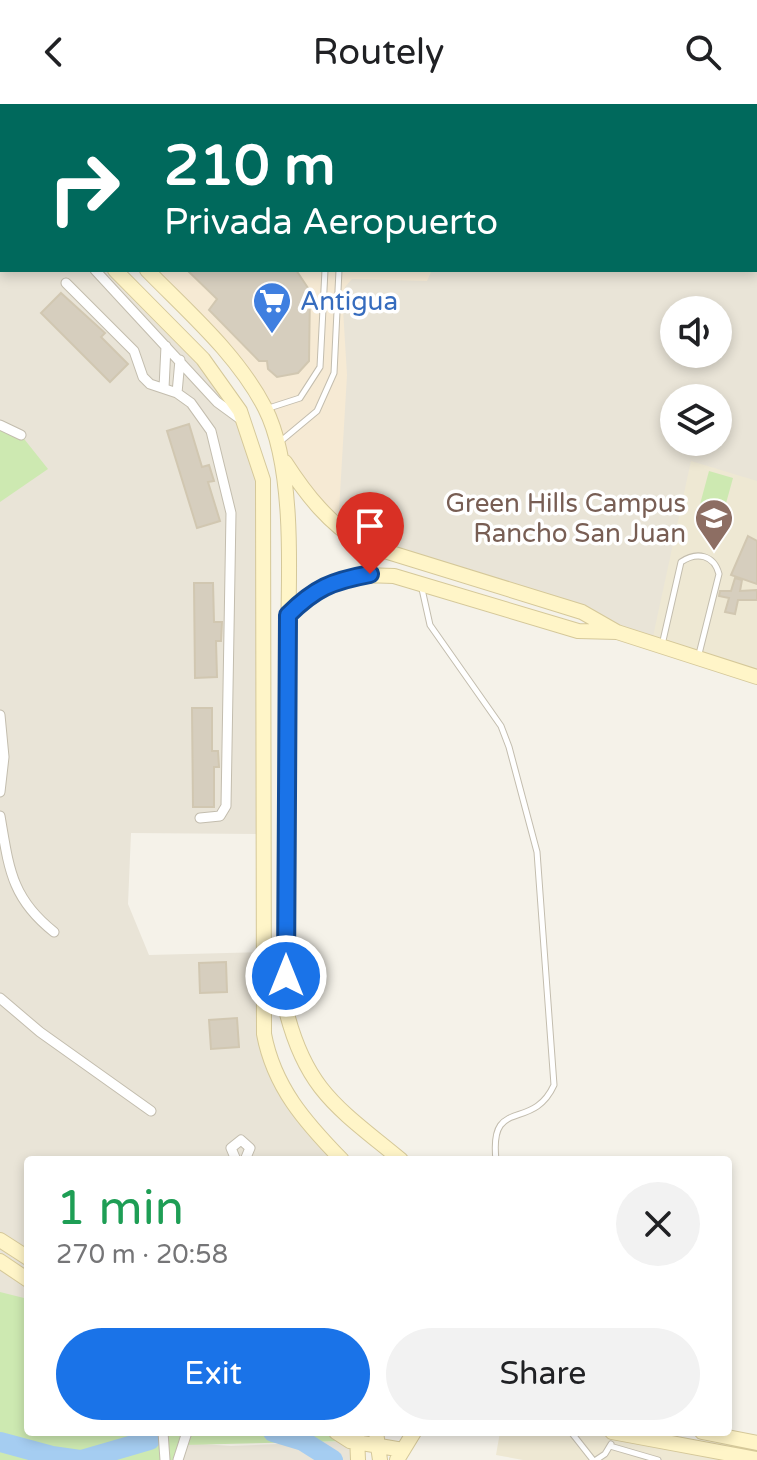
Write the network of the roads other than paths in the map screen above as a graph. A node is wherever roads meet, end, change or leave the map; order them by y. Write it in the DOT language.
graph roads {
  1 [pos="97,272"];
  2 [pos="117,272"];
  3 [pos="149,272"];
  4 [pos="325,272"];
  5 [pos="339,272"];
  6 [pos="66,283"];
  7 [pos="166,346"];
  8 [pos="180,360"];
  9 [pos="164,388"];
  10 [pos="177,393"];
  11 [pos="265,409"];
  12 [pos="244,421"];
  13 [pos="0,425"];
  14 [pos="21,435"];
  15 [pos="280,451"];
  16 [pos="422,584"];
  17 [pos="288,615"];
  18 [pos="617,632"];
  19 [pos="662,646"];
  20 [pos="698,658"];
  21 [pos="757,677"];
  22 [pos="0,715"];
  23 [pos="0,792"];
  24 [pos="0,816"];
  25 [pos="200,818"];
  26 [pos="54,932"];
  27 [pos="0,998"];
  28 [pos="151,1111"];
  29 [pos="234,1156"];
  30 [pos="247,1156"];
  31 [pos="338,1156"];
  32 [pos="396,1156"];
  33 [pos="496,1156"];
  34 [pos="0,1240"];
  35 [pos="24,1255"];
  36 [pos="0,1261"];
  37 [pos="24,1277"];
  38 [pos="163,1436"];
  39 [pos="186,1436"];
  40 [pos="381,1436"];
  41 [pos="412,1436"];
  42 [pos="574,1436"];
  43 [pos="614,1436"];
  44 [pos="722,1436"];
  45 [pos="357,1437"];
  46 [pos="757,1443"];
  47 [pos="400,1455"];
  48 [pos="757,1459"];
  49 [pos="165,1460"];
  50 [pos="178,1460"];
  51 [pos="358,1460"];
  52 [pos="380,1460"];
  53 [pos="594,1460"];
  54 [pos="658,1460"];
  1 -- 7 [label="street"];
  2 -- 12 [label="main road"];
  3 -- 11 [label="main road"];
  4 -- 11 [label="lane"];
  5 -- 15 [label="lane"];
  6 -- 9 [label="street"];
  7 -- 8 [label="street"];
  7 -- 9 [label="street"];
  8 -- 10 [label="street"];
  8 -- 12 [label="street"];
  9 -- 10 [label="street"];
  10 -- 25 [label="street"];
  11 -- 15 [label="main road"];
  12 -- 31 [label="main road"];
  13 -- 14 [label="street"];
  15 -- 17 [label="main road"];
  15 -- 18 [label="main road"];
  16 -- 17 [label="main road"];
  16 -- 18 [label="main road"];
  16 -- 33 [label="lane"];
  17 -- 32 [label="main road"];
  18 -- 19 [label="main road"];
  19 -- 20 [label="main road"];
  19 -- 20 [label="lane"];
  20 -- 21 [label="main road"];
  22 -- 23 [label="street"];
  24 -- 26 [label="street"];
  27 -- 28 [label="street"];
  29 -- 30 [label="street"];
  34 -- 35 [label="main road"];
  36 -- 37 [label="main road"];
  38 -- 49 [label="street"];
  39 -- 50 [label="street"];
  40 -- 45 [label="main road"];
  40 -- 47 [label="main road"];
  40 -- 52 [label="main road"];
  41 -- 47 [label="main road"];
  42 -- 53 [label="lane"];
  43 -- 48 [label="main road"];
  43 -- 53 [label="lane"];
  43 -- 54 [label="lane"];
  44 -- 46 [label="main road"];
  45 -- 51 [label="main road"];
}
